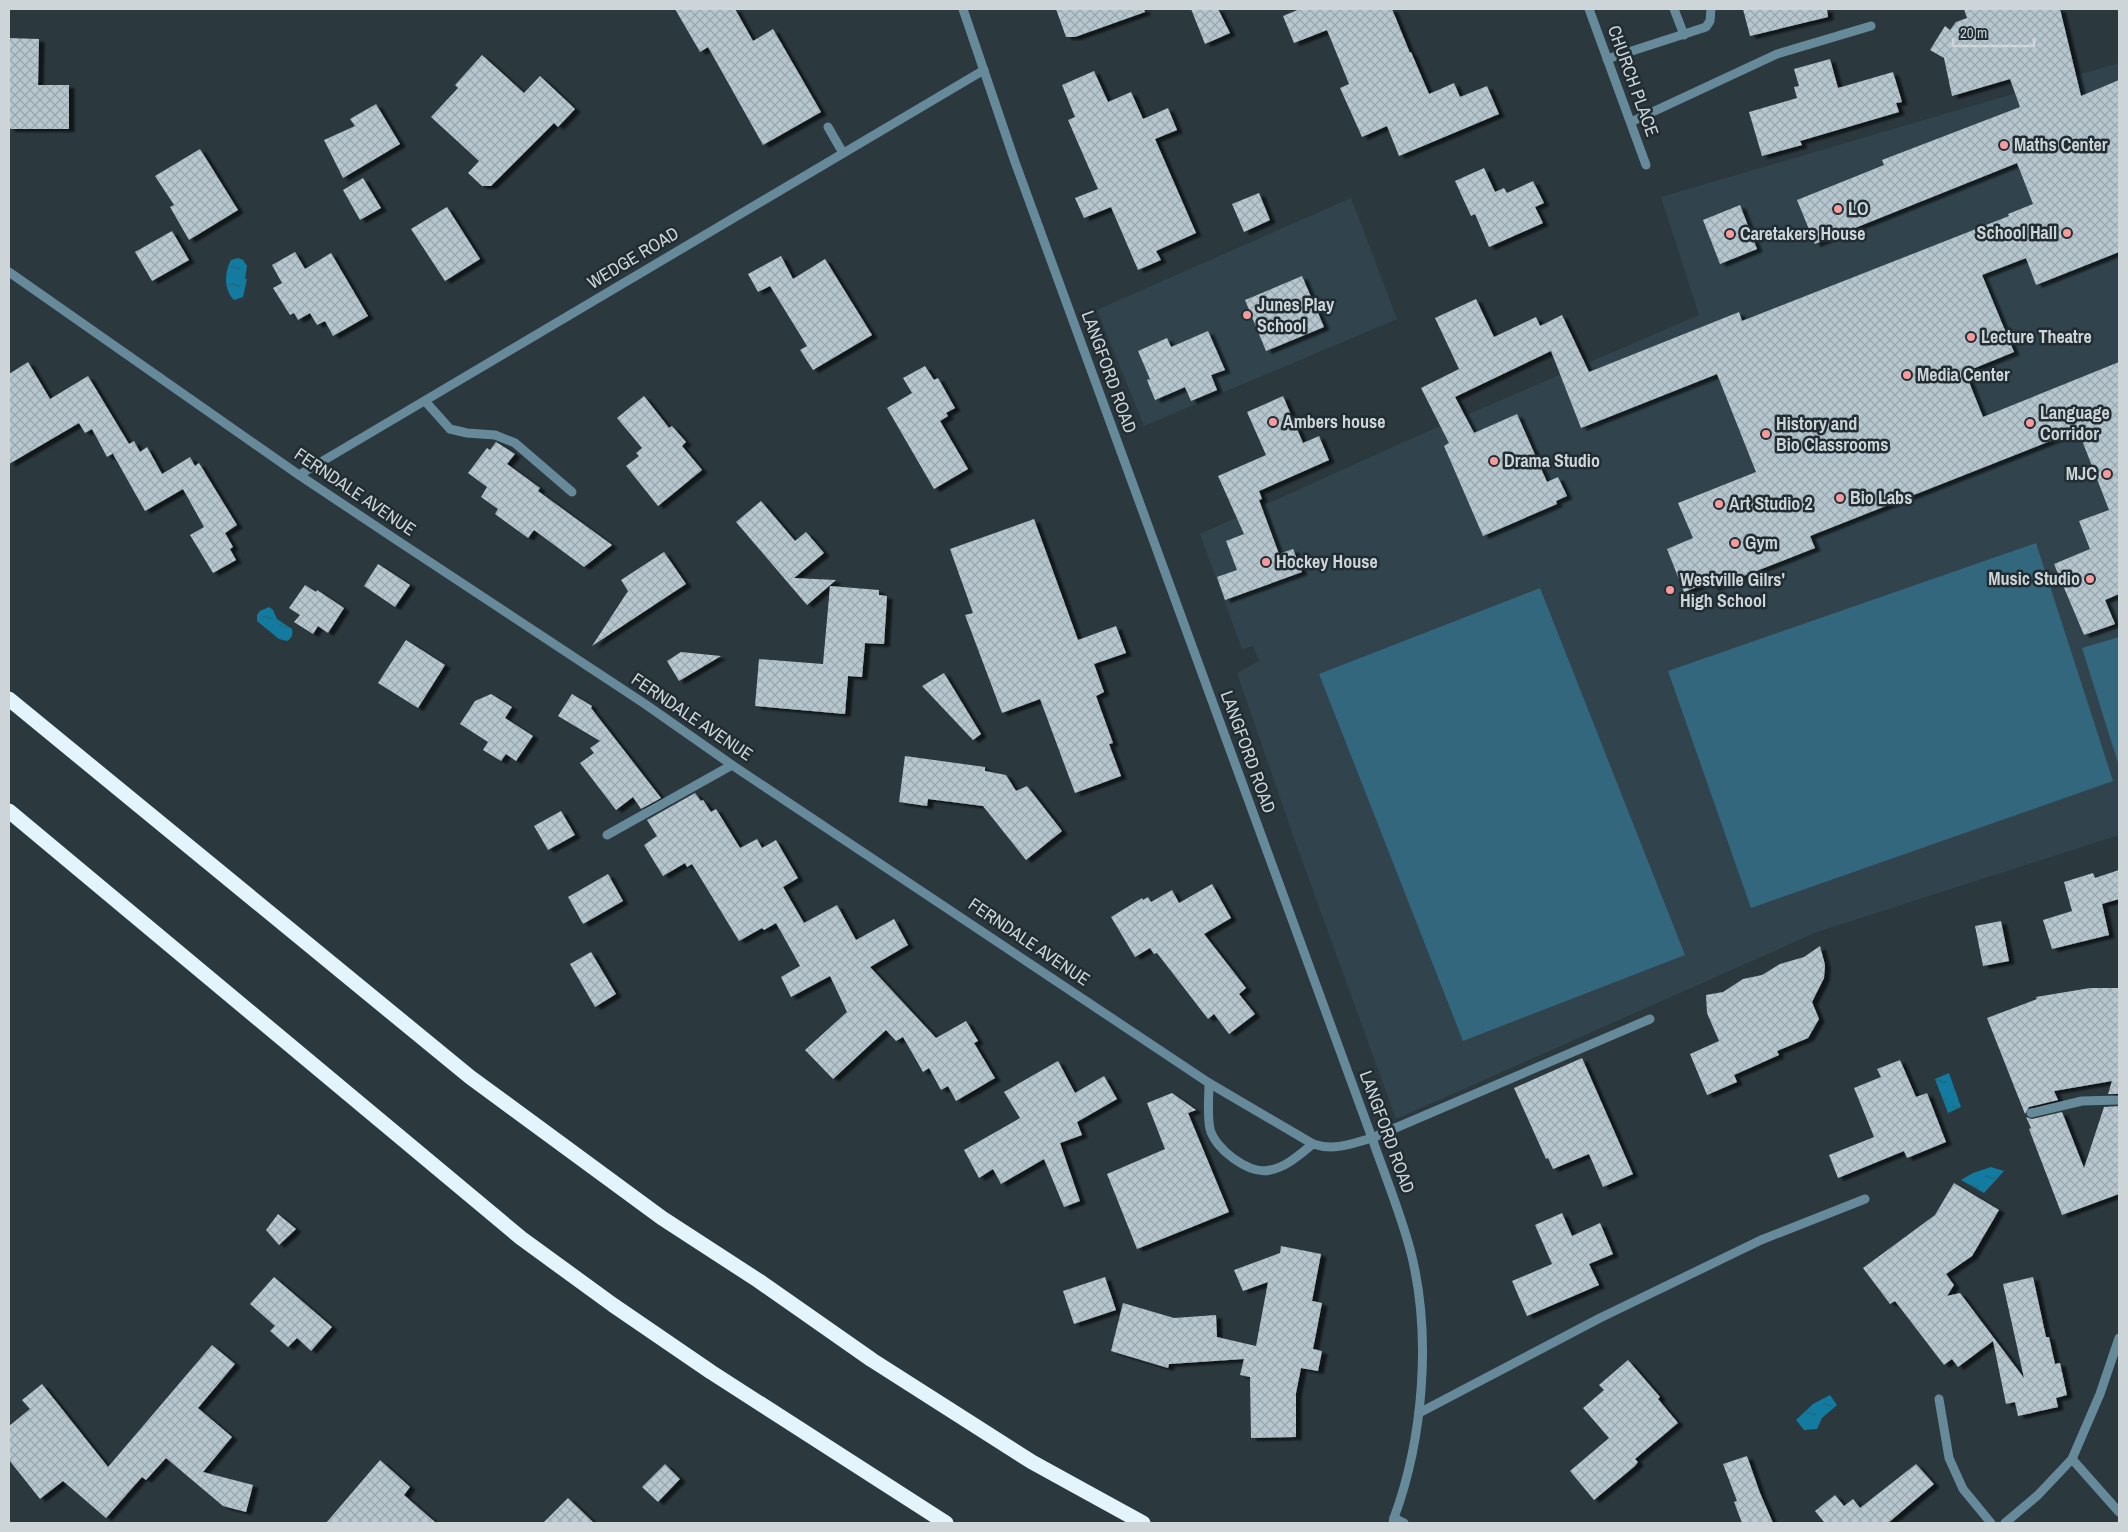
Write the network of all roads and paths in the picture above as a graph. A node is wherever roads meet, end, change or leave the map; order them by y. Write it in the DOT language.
graph roads {
  1 [pos="963,9"];
  2 [pos="1589,9"];
  3 [pos="1674,9"];
  4 [pos="1711,9"];
  5 [pos="1871,26"];
  6 [pos="1684,35"];
  7 [pos="1608,59"];
  8 [pos="984,70"];
  9 [pos="1631,122"];
  10 [pos="828,126"];
  11 [pos="843,153"];
  12 [pos="1646,164"];
  13 [pos="9,272"];
  14 [pos="425,401"];
  15 [pos="299,475"];
  16 [pos="572,492"];
  17 [pos="9,699"];
  18 [pos="732,765"];
  19 [pos="9,811"];
  20 [pos="607,834"];
  21 [pos="1650,1019"];
  22 [pos="1209,1083"];
  23 [pos="2119,1100"];
  24 [pos="2031,1113"];
  25 [pos="1372,1138"];
  26 [pos="1313,1144"];
  27 [pos="1865,1199"];
  28 [pos="2119,1338"];
  29 [pos="1939,1399"];
  30 [pos="1419,1414"];
  31 [pos="2072,1459"];
  32 [pos="2119,1512"];
  33 [pos="1393,1521"];
  34 [pos="946,1523"];
  35 [pos="1143,1523"];
  36 [pos="1404,1523"];
  37 [pos="1991,1523"];
  38 [pos="2005,1523"];
  1 -- 8 [label="street, LANGFORD ROAD"];
  2 -- 7 [label="street, CHURCH PLACE"];
  3 -- 6 [label="street"];
  4 -- 6 [label="street"];
  5 -- 9 [label="street"];
  6 -- 7 [label="street"];
  7 -- 9 [label="street, CHURCH PLACE"];
  8 -- 11 [label="street, WEDGE ROAD"];
  8 -- 25 [label="street, LANGFORD ROAD"];
  9 -- 12 [label="street, CHURCH PLACE"];
  10 -- 11 [label="street"];
  11 -- 14 [label="street, WEDGE ROAD"];
  13 -- 15 [label="street, FERNDALE AVENUE"];
  14 -- 15 [label="street, WEDGE ROAD"];
  14 -- 16 [label="street"];
  15 -- 18 [label="street, FERNDALE AVENUE"];
  17 -- 35 [label="highway"];
  18 -- 20 [label="street"];
  18 -- 22 [label="street, FERNDALE AVENUE"];
  19 -- 34 [label="highway"];
  21 -- 25 [label="street, FERNDALE AVENUE"];
  22 -- 26 [label="street, FERNDALE AVENUE"];
  22 -- 26 [label="street"];
  23 -- 24 [label="street"];
  25 -- 26 [label="street, FERNDALE AVENUE"];
  25 -- 30 [label="street, LANGFORD ROAD"];
  27 -- 30 [label="street"];
  28 -- 31 [label="street"];
  29 -- 37 [label="street"];
  30 -- 33 [label="street, LANGFORD ROAD"];
  31 -- 32 [label="street"];
  31 -- 38 [label="street"];
  33 -- 36 [label="street"];
}
